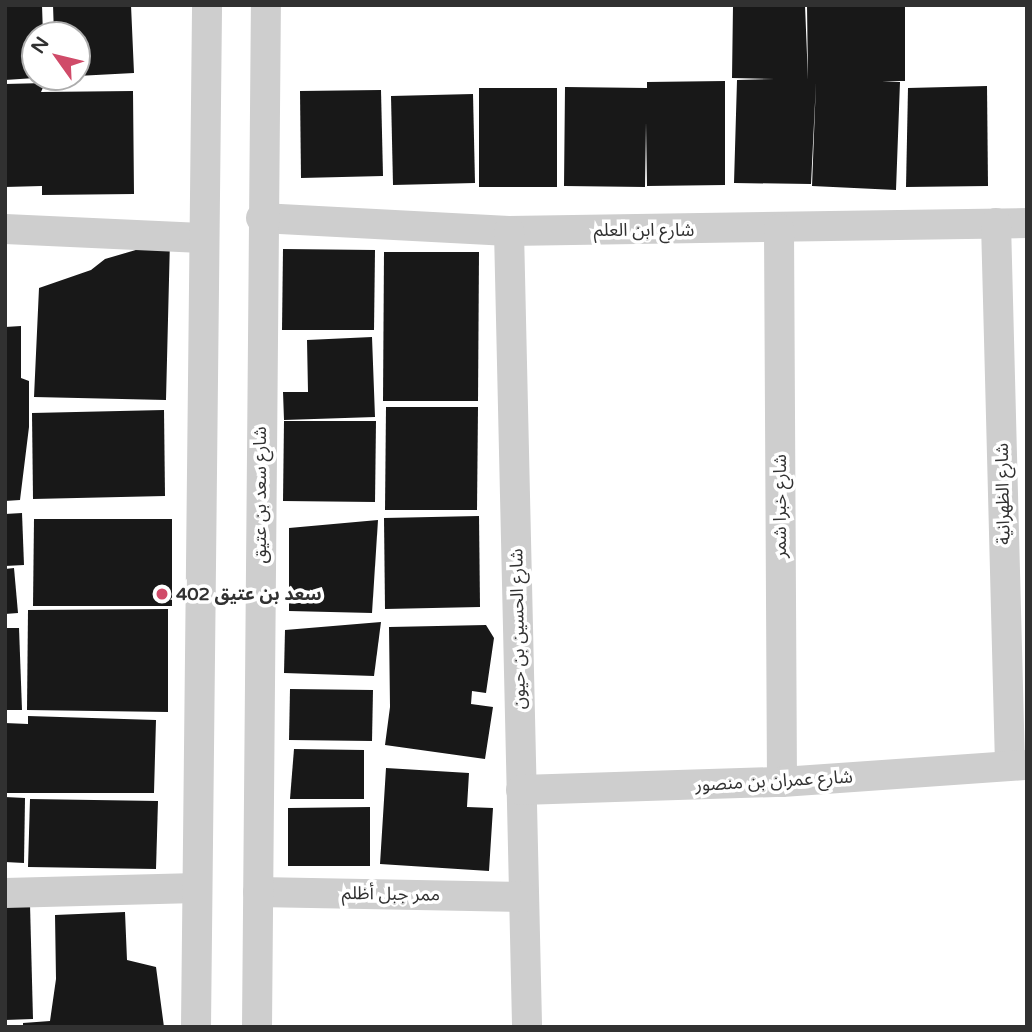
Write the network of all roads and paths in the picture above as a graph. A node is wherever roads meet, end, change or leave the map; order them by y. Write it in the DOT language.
graph roads {
  1 [pos="207,5"];
  2 [pos="266,5"];
  3 [pos="261,218"];
  4 [pos="996,223"];
  5 [pos="1027,223"];
  6 [pos="5,229"];
  7 [pos="779,229"];
  8 [pos="509,231"];
  9 [pos="202,238"];
  10 [pos="1018,765"];
  11 [pos="782,782"];
  12 [pos="521,790"];
  13 [pos="197,888"];
  14 [pos="258,892"];
  15 [pos="5,893"];
  16 [pos="524,897"];
  17 [pos="196,1027"];
  18 [pos="257,1027"];
  19 [pos="527,1027"];
  1 -- 9 [label="street"];
  2 -- 3 [label="street, شارع سعد بن عتيق"];
  3 -- 8 [label="street, شارع ابن العلم"];
  3 -- 14 [label="street, شارع سعد بن عتيق"];
  4 -- 5 [label="street, شارع ابن العلم"];
  4 -- 7 [label="street, شارع ابن العلم"];
  4 -- 10 [label="street, شارع الظهرانية"];
  6 -- 9 [label="street"];
  7 -- 8 [label="street, شارع ابن العلم"];
  7 -- 11 [label="street, شارع خبرا شمر"];
  8 -- 12 [label="street, شارع الحسين بن حيون"];
  9 -- 13 [label="street"];
  10 -- 11 [label="street, شارع عمران بن منصور"];
  11 -- 12 [label="street, شارع عمران بن منصور"];
  12 -- 16 [label="street, شارع الحسين بن حيون"];
  13 -- 15 [label="street"];
  13 -- 17 [label="street"];
  14 -- 16 [label="street, ممر جبل أظلم"];
  14 -- 18 [label="street, شارع سعد بن عتيق"];
  16 -- 19 [label="street, شارع الحسين بن حيون"];
}
